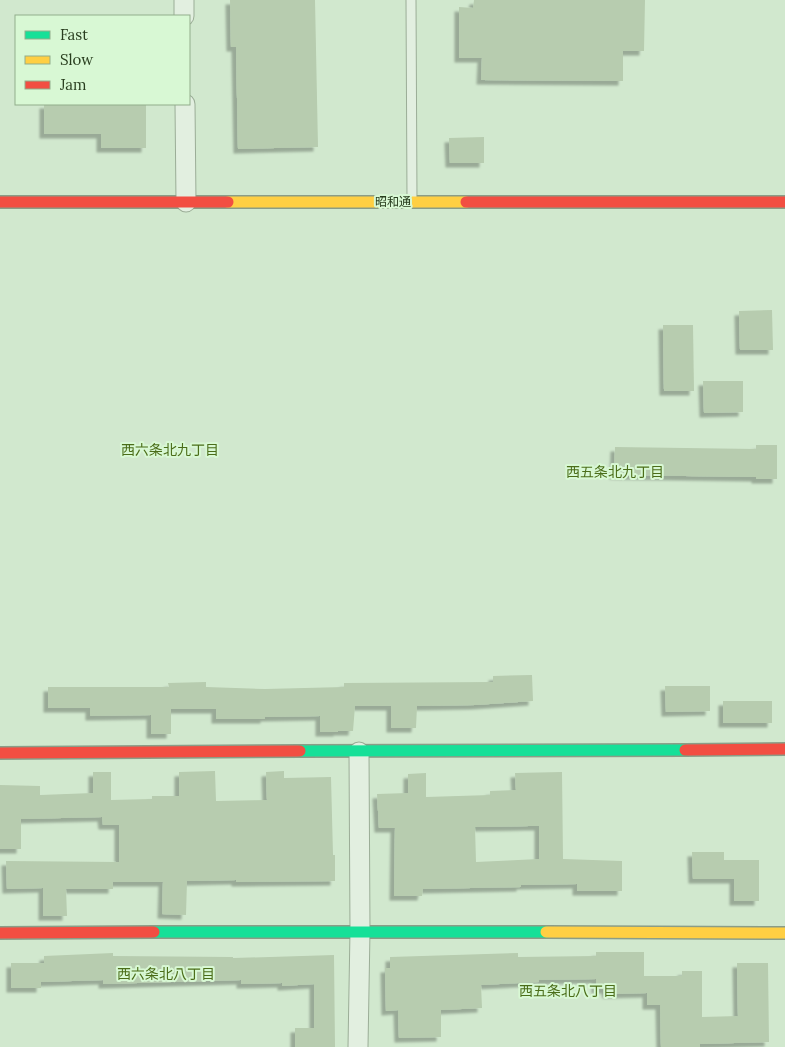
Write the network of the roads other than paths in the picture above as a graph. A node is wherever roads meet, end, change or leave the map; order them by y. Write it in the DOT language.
graph roads {
  1 [pos="184,0"];
  2 [pos="412,0"];
  3 [pos="184,15"];
  4 [pos="185,105"];
  5 [pos="0,202"];
  6 [pos="186,202"];
  7 [pos="412,202"];
  8 [pos="785,202"];
  9 [pos="785,749"];
  10 [pos="359,752"];
  11 [pos="0,753"];
  12 [pos="360,931"];
  13 [pos="785,932"];
  14 [pos="0,933"];
  15 [pos="358,1047"];
  1 -- 3 [label="street"];
  2 -- 7 [label="lane"];
  4 -- 6 [label="street"];
  5 -- 6 [label="street, 昭和通"];
  6 -- 7 [label="street, 昭和通"];
  7 -- 8 [label="street, 昭和通"];
  9 -- 10 [label="street"];
  10 -- 11 [label="street"];
  10 -- 12 [label="street"];
  12 -- 13 [label="street"];
  12 -- 14 [label="street"];
  12 -- 15 [label="street"];
}
